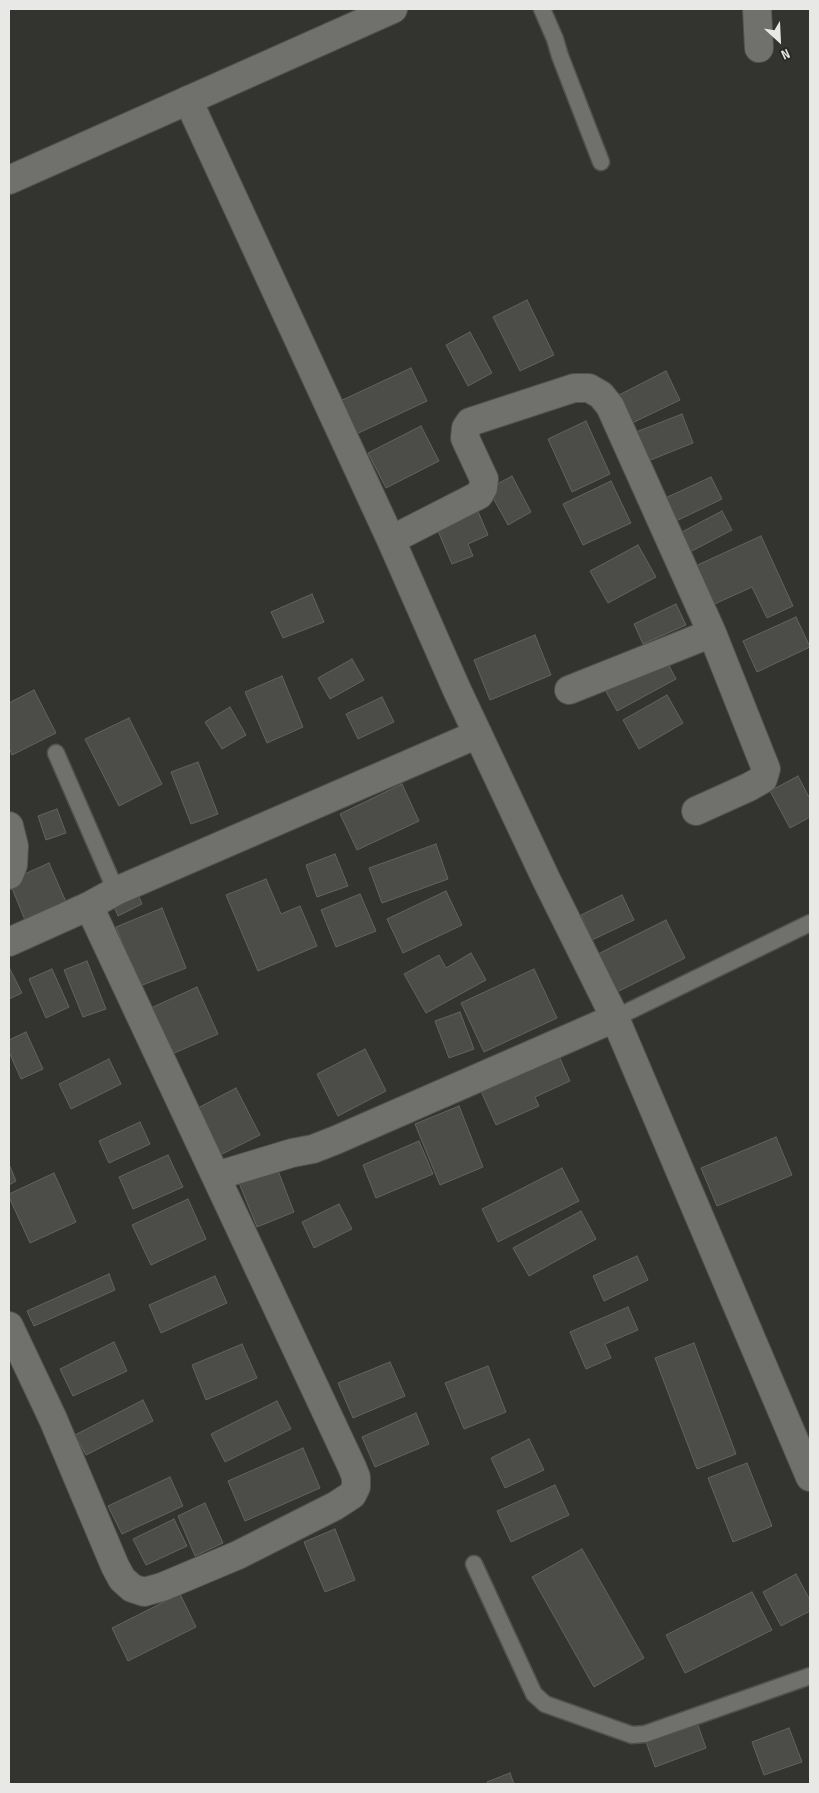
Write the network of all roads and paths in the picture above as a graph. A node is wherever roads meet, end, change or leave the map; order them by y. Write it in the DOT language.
graph roads {
  1 [pos="393,9"];
  2 [pos="542,9"];
  3 [pos="757,9"];
  4 [pos="759,48"];
  5 [pos="188,100"];
  6 [pos="601,162"];
  7 [pos="9,180"];
  8 [pos="391,540"];
  9 [pos="712,633"];
  10 [pos="569,690"];
  11 [pos="478,734"];
  12 [pos="56,753"];
  13 [pos="696,811"];
  14 [pos="9,826"];
  15 [pos="9,875"];
  16 [pos="116,891"];
  17 [pos="89,906"];
  18 [pos="810,923"];
  19 [pos="11,934"];
  20 [pos="615,1018"];
  21 [pos="216,1176"];
  22 [pos="9,1326"];
  23 [pos="810,1477"];
  24 [pos="474,1564"];
  25 [pos="810,1676"];
  1 -- 5 [label="street"];
  2 -- 6 [label="lane"];
  3 -- 4 [label="street"];
  5 -- 7 [label="street"];
  5 -- 8 [label="street"];
  8 -- 9 [label="street"];
  8 -- 11 [label="street"];
  9 -- 10 [label="street"];
  9 -- 13 [label="street"];
  11 -- 16 [label="street"];
  11 -- 20 [label="street"];
  12 -- 16 [label="lane"];
  14 -- 15 [label="street"];
  16 -- 17 [label="street"];
  17 -- 19 [label="street"];
  17 -- 21 [label="street"];
  18 -- 20 [label="lane"];
  20 -- 21 [label="street"];
  20 -- 23 [label="street"];
  21 -- 22 [label="street"];
  24 -- 25 [label="lane"];
}
